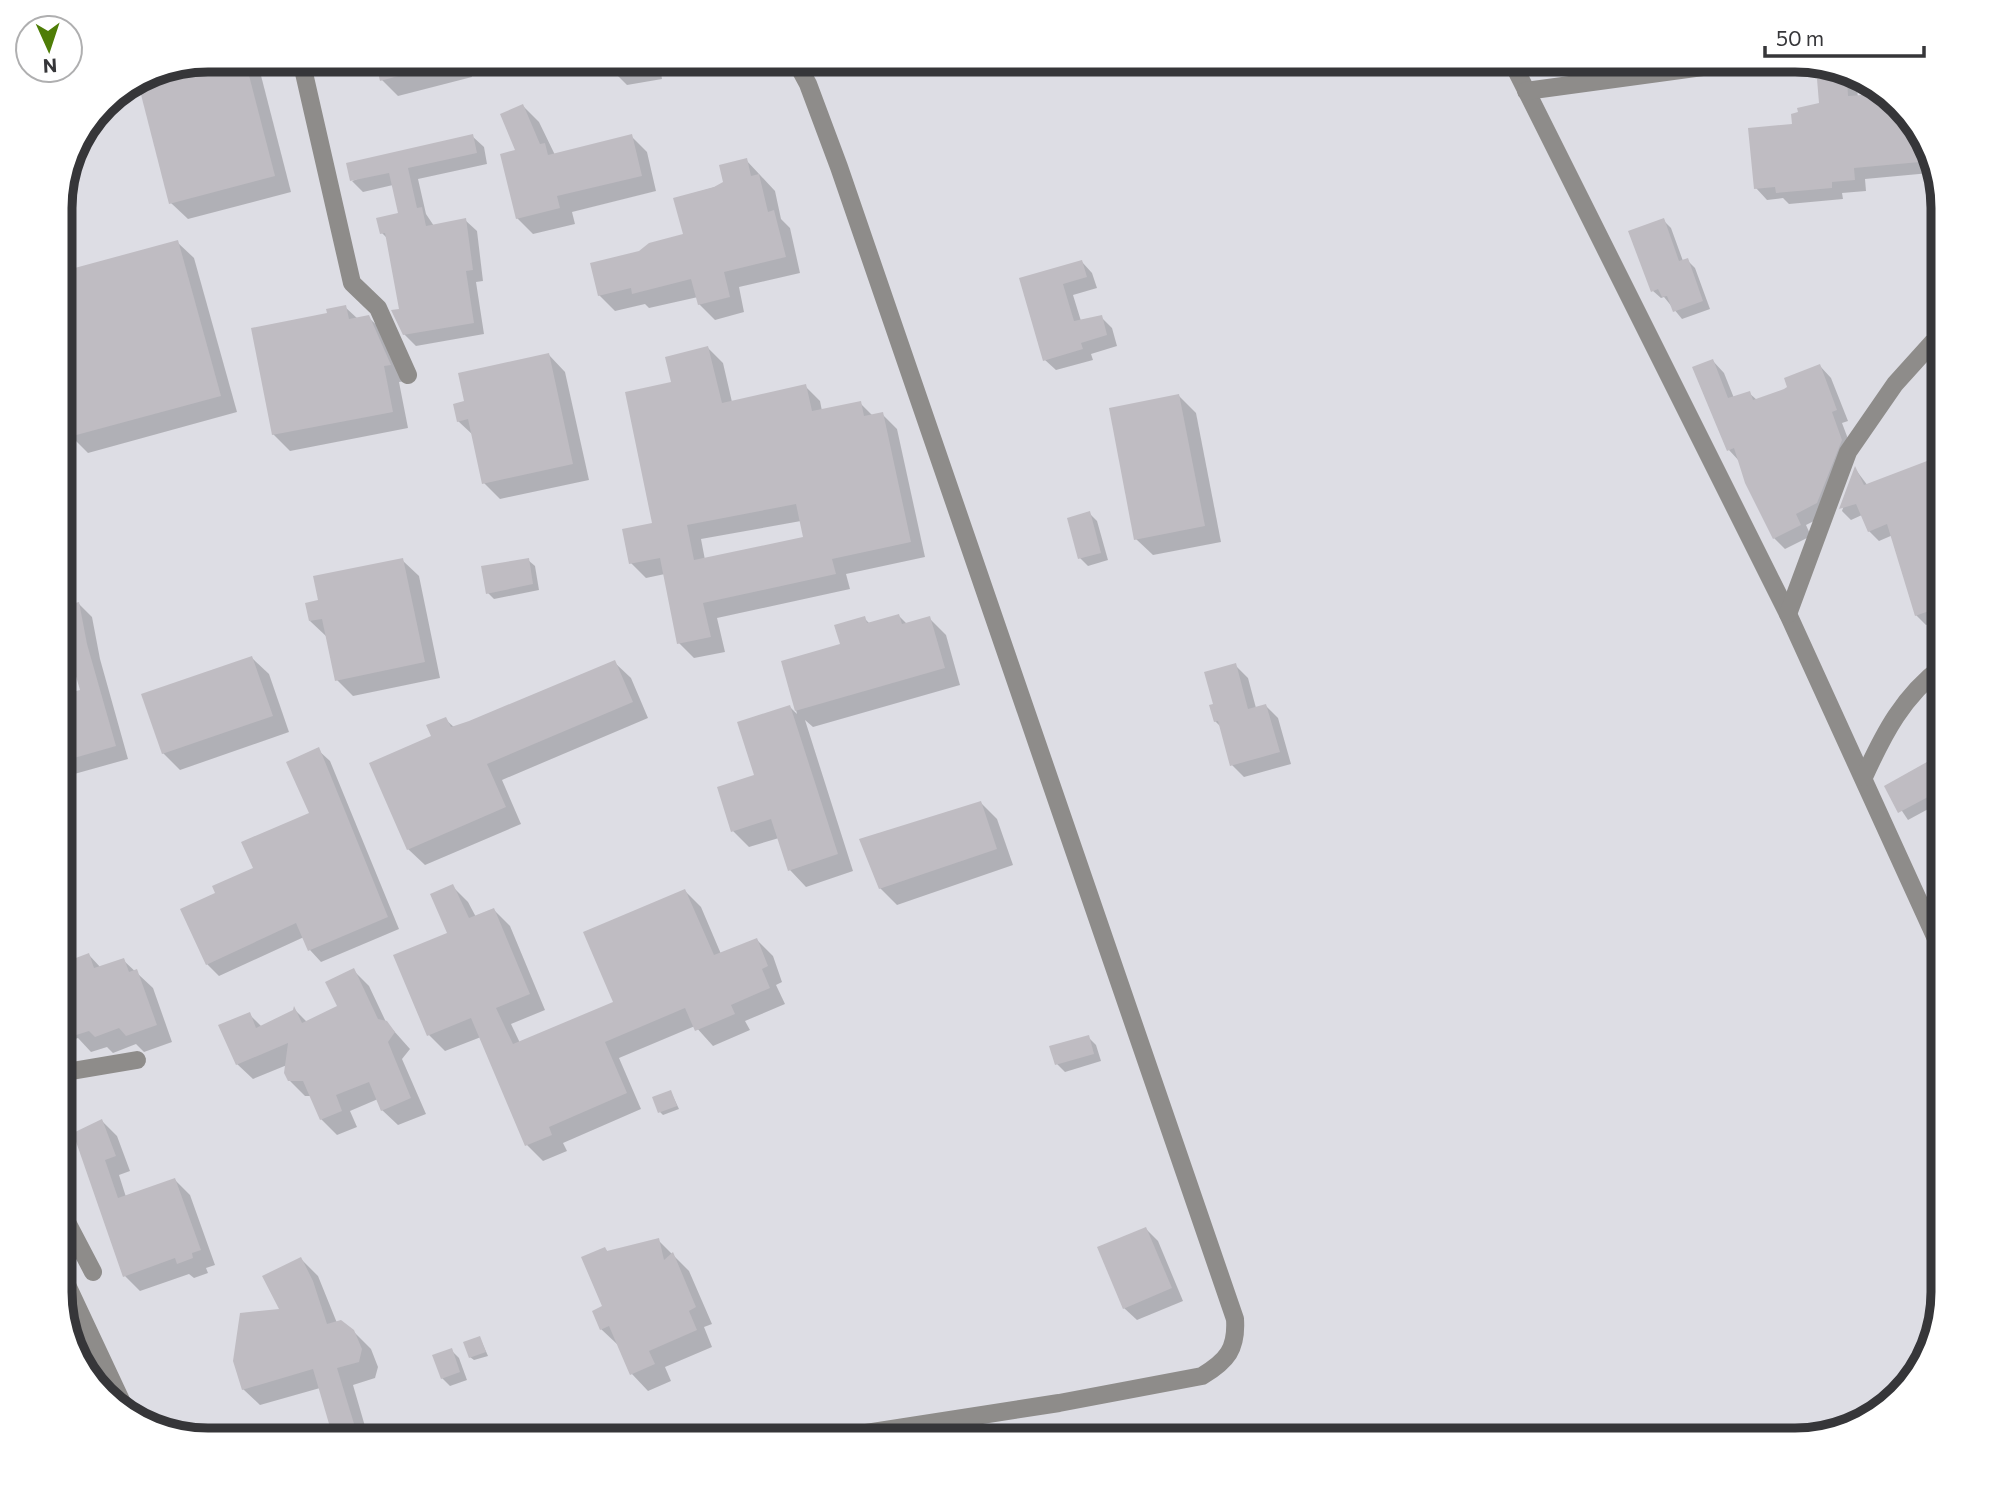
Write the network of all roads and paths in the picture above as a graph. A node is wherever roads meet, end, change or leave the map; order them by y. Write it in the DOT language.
graph roads {
  1 [pos="304,72"];
  2 [pos="802,72"];
  3 [pos="1517,72"];
  4 [pos="1666,72"];
  5 [pos="1526,91"];
  6 [pos="1931,345"];
  7 [pos="408,375"];
  8 [pos="1788,614"];
  9 [pos="1931,675"];
  10 [pos="1864,778"];
  11 [pos="1931,924"];
  12 [pos="136,1060"];
  13 [pos="72,1071"];
  14 [pos="72,1232"];
  15 [pos="93,1272"];
  16 [pos="72,1296"];
  17 [pos="119,1396"];
  18 [pos="898,1428"];
  1 -- 7 [label="street"];
  2 -- 18 [label="street"];
  3 -- 5 [label="street"];
  4 -- 5 [label="street"];
  5 -- 8 [label="street"];
  6 -- 8 [label="street"];
  8 -- 10 [label="street"];
  9 -- 10 [label="street"];
  10 -- 11 [label="street"];
  12 -- 13 [label="street"];
  14 -- 15 [label="street"];
  16 -- 17 [label="street"];
}
